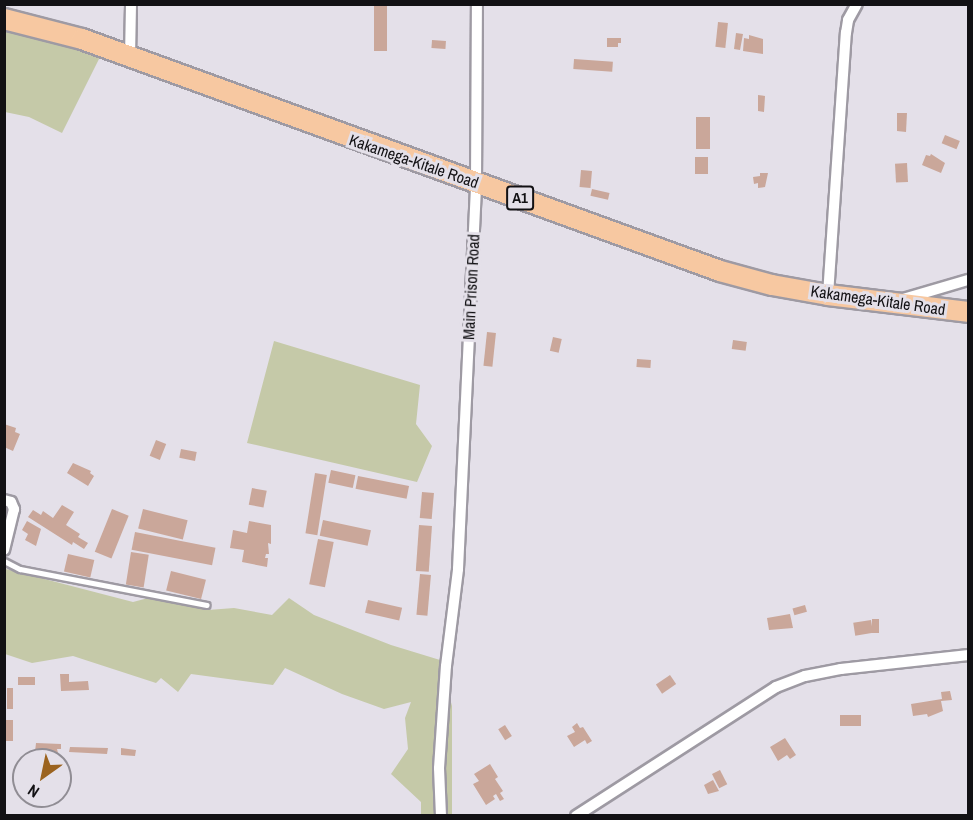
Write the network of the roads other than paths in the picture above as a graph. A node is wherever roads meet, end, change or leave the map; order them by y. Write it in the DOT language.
graph roads {
  1 [pos="131,4"];
  2 [pos="477,4"];
  3 [pos="857,4"];
  4 [pos="4,9"];
  5 [pos="4,19"];
  6 [pos="82,39"];
  7 [pos="130,57"];
  8 [pos="476,183"];
  9 [pos="969,280"];
  10 [pos="828,294"];
  11 [pos="891,302"];
  12 [pos="969,312"];
  13 [pos="4,500"];
  14 [pos="4,551"];
  15 [pos="4,560"];
  16 [pos="207,605"];
  17 [pos="969,655"];
  18 [pos="441,816"];
  19 [pos="576,816"];
  1 -- 7 [label="street"];
  2 -- 8 [label="street, Main Prison Road"];
  3 -- 10 [label="street"];
  4 -- 6 [label="highway"];
  5 -- 6 [label="highway, Kakamega-Kitale Road / A1"];
  6 -- 7 [label="highway, Kakamega-Kitale Road / A1"];
  7 -- 8 [label="highway, Kakamega-Kitale Road / A1"];
  8 -- 10 [label="highway, Kakamega-Kitale Road / A1"];
  8 -- 18 [label="street, Main Prison Road"];
  9 -- 11 [label="street"];
  10 -- 11 [label="highway, Kakamega-Kitale Road / A1"];
  11 -- 12 [label="highway, Kakamega-Kitale Road / A1"];
  13 -- 14 [label="street"];
  14 -- 15 [label="street"];
  15 -- 16 [label="lane"];
  17 -- 19 [label="street"];
}
